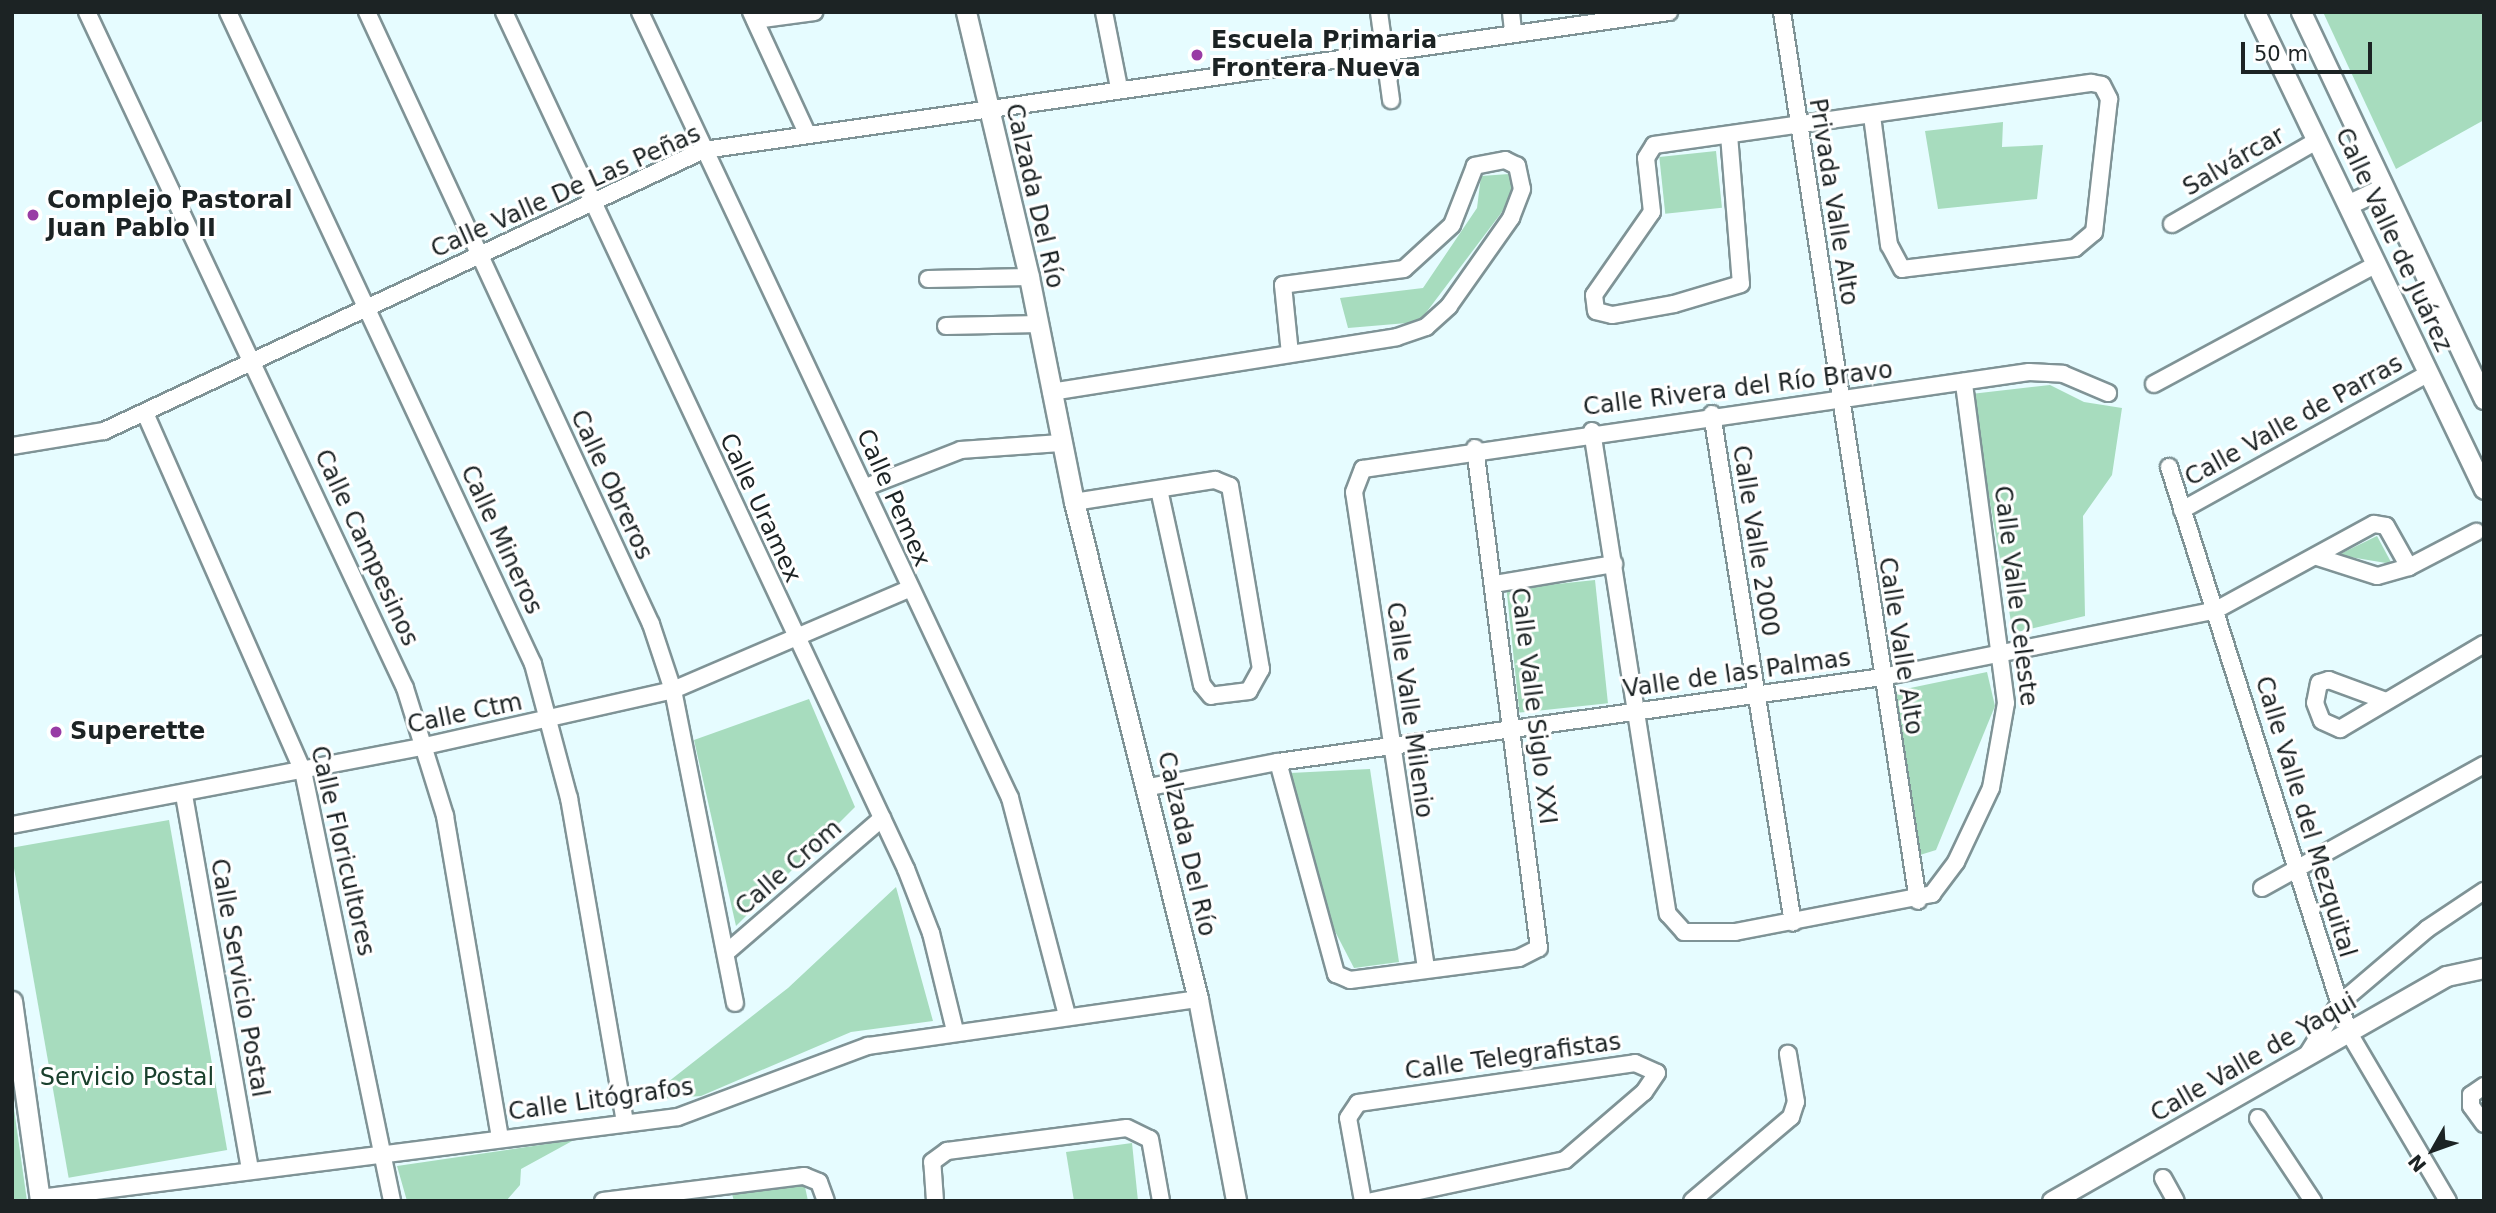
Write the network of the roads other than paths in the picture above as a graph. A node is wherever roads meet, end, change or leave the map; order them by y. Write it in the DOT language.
graph roads {
  1 [pos="87,12"];
  2 [pos="228,12"];
  3 [pos="367,12"];
  4 [pos="504,12"];
  5 [pos="640,12"];
  6 [pos="814,12"];
  7 [pos="966,12"];
  8 [pos="1104,12"];
  9 [pos="1379,12"];
  10 [pos="1511,12"];
  11 [pos="1669,12"];
  12 [pos="1782,12"];
  13 [pos="2255,12"];
  14 [pos="2301,12"];
  15 [pos="1643,14"];
  16 [pos="753,16"];
  17 [pos="1513,30"];
  18 [pos="1384,49"];
  19 [pos="1119,88"];
  20 [pos="1391,100"];
  21 [pos="988,107"];
  22 [pos="1872,116"];
  23 [pos="1797,124"];
  24 [pos="807,133"];
  25 [pos="1729,135"];
  26 [pos="2318,140"];
  27 [pos="704,150"];
  28 [pos="2384,188"];
  29 [pos="592,202"];
  30 [pos="2349,204"];
  31 [pos="2172,225"];
  32 [pos="478,256"];
  33 [pos="2377,264"];
  34 [pos="1029,277"];
  35 [pos="928,279"];
  36 [pos="367,307"];
  37 [pos="1039,324"];
  38 [pos="946,326"];
  39 [pos="1290,354"];
  40 [pos="250,362"];
  41 [pos="2429,373"];
  42 [pos="1964,382"];
  43 [pos="2154,384"];
  44 [pos="1051,392"];
  45 [pos="2108,393"];
  46 [pos="1840,399"];
  47 [pos="2484,399"];
  48 [pos="145,413"];
  49 [pos="1712,414"];
  50 [pos="1592,431"];
  51 [pos="1060,443"];
  52 [pos="12,446"];
  53 [pos="1475,448"];
  54 [pos="2478,463"];
  55 [pos="1370,464"];
  56 [pos="2169,467"];
  57 [pos="866,487"];
  58 [pos="1159,489"];
  59 [pos="2484,489"];
  60 [pos="1074,502"];
  61 [pos="2182,510"];
  62 [pos="2476,532"];
  63 [pos="2318,557"];
  64 [pos="1614,564"];
  65 [pos="2409,567"];
  66 [pos="1494,584"];
  67 [pos="909,589"];
  68 [pos="2216,610"];
  69 [pos="796,640"];
  70 [pos="2484,643"];
  71 [pos="2001,651"];
  72 [pos="1882,677"];
  73 [pos="673,690"];
  74 [pos="1757,694"];
  75 [pos="2386,701"];
  76 [pos="1637,711"];
  77 [pos="552,719"];
  78 [pos="1510,730"];
  79 [pos="425,746"];
  80 [pos="1392,747"];
  81 [pos="1278,762"];
  82 [pos="2484,765"];
  83 [pos="303,771"];
  84 [pos="1149,787"];
  85 [pos="184,795"];
  86 [pos="882,818"];
  87 [pos="12,825"];
  88 [pos="2296,870"];
  89 [pos="2262,888"];
  90 [pos="2484,891"];
  91 [pos="1918,901"];
  92 [pos="1793,923"];
  93 [pos="727,952"];
  94 [pos="1426,968"];
  95 [pos="2484,968"];
  96 [pos="1198,999"];
  97 [pos="12,1001"];
  98 [pos="735,1003"];
  99 [pos="2339,1004"];
  100 [pos="1067,1016"];
  101 [pos="955,1031"];
  102 [pos="2349,1033"];
  103 [pos="1788,1054"];
  104 [pos="2305,1058"];
  105 [pos="2484,1086"];
  106 [pos="2258,1118"];
  107 [pos="625,1123"];
  108 [pos="2484,1124"];
  109 [pos="500,1137"];
  110 [pos="382,1154"];
  111 [pos="250,1170"];
  112 [pos="2163,1178"];
  113 [pos="40,1199"];
  114 [pos="393,1201"];
  115 [pos="603,1201"];
  116 [pos="826,1201"];
  117 [pos="935,1201"];
  118 [pos="1161,1201"];
  119 [pos="1236,1201"];
  120 [pos="1363,1201"];
  121 [pos="1372,1201"];
  122 [pos="1692,1201"];
  123 [pos="2052,1201"];
  124 [pos="2176,1201"];
  125 [pos="2313,1201"];
  126 [pos="2448,1201"];
  1 -- 40 [label="street, Calle Campesinos"];
  2 -- 36 [label="street, Calle Mineros"];
  3 -- 32 [label="street, Calle Obreros"];
  4 -- 29 [label="street, Calle Uramex"];
  5 -- 27 [label="street, Calle Pemex"];
  6 -- 16 [label="street"];
  7 -- 21 [label="street, Calzada Del Río"];
  8 -- 19 [label="street"];
  9 -- 18 [label="street"];
  10 -- 17 [label="street"];
  11 -- 15 [label="street, Calle Valle De Las Peñas"];
  12 -- 23 [label="street, Privada Valle Alto"];
  13 -- 26 [label="street, Calle Valle de Juárez"];
  14 -- 28 [label="street, Calle Valle de Juárez"];
  15 -- 17 [label="street, Calle Valle De Las Peñas"];
  16 -- 24 [label="street"];
  17 -- 18 [label="street, Calle Valle De Las Peñas"];
  18 -- 19 [label="street, Calle Valle De Las Peñas"];
  18 -- 20 [label="street"];
  19 -- 21 [label="street, Calle Valle De Las Peñas"];
  21 -- 24 [label="street, Calle Valle De Las Peñas"];
  21 -- 34 [label="street, Calzada Del Río"];
  22 -- 22 [label="street"];
  22 -- 23 [label="street"];
  23 -- 25 [label="street"];
  23 -- 46 [label="street, Privada Valle Alto"];
  24 -- 27 [label="street, Calle Valle De Las Peñas"];
  25 -- 25 [label="street"];
  26 -- 30 [label="street, Calle Valle de Juárez"];
  26 -- 31 [label="street, Salvárcar"];
  27 -- 29 [label="street, Calle Valle De Las Peñas"];
  27 -- 57 [label="street, Calle Pemex"];
  28 -- 30 [label="street"];
  28 -- 47 [label="street, Calle Valle de Juárez"];
  29 -- 32 [label="street, Calle Valle De Las Peñas"];
  29 -- 69 [label="street, Calle Uramex"];
  30 -- 33 [label="street, Calle Valle de Juárez"];
  32 -- 36 [label="street, Calle Valle De Las Peñas"];
  32 -- 73 [label="street, Calle Obreros"];
  33 -- 41 [label="street, Calle Valle de Juárez"];
  33 -- 43 [label="street"];
  34 -- 35 [label="street"];
  34 -- 37 [label="street, Calzada Del Río"];
  36 -- 40 [label="street, Calle Valle De Las Peñas"];
  36 -- 77 [label="street, Calle Mineros"];
  37 -- 38 [label="street"];
  37 -- 44 [label="street, Calzada Del Río"];
  39 -- 39 [label="street"];
  39 -- 44 [label="street"];
  40 -- 48 [label="street, Calle Valle De Las Peñas"];
  40 -- 79 [label="street, Calle Campesinos"];
  41 -- 54 [label="street, Calle Valle de Juárez"];
  41 -- 61 [label="street, Calle Valle de Parras"];
  42 -- 45 [label="street, Calle Rivera del Río Bravo"];
  42 -- 46 [label="street, Calle Rivera del Río Bravo"];
  42 -- 71 [label="street, Calle Valle Celeste"];
  44 -- 51 [label="street, Calzada Del Río"];
  46 -- 49 [label="street, Calle Rivera del Río Bravo"];
  46 -- 72 [label="street, Calle Valle Alto"];
  48 -- 52 [label="street, Calle Valle De Las Peñas"];
  48 -- 83 [label="street, Calle Floricultores"];
  49 -- 50 [label="street, Calle Rivera del Río Bravo"];
  49 -- 74 [label="street, Calle Valle 2000"];
  50 -- 53 [label="street, Calle Rivera del Río Bravo"];
  50 -- 64 [label="street"];
  51 -- 57 [label="street"];
  51 -- 60 [label="street, Calzada Del Río"];
  53 -- 55 [label="street, Calle Rivera del Río Bravo"];
  53 -- 66 [label="street, Calle Valle Siglo XXI"];
  54 -- 59 [label="street, Calle Valle de Juárez"];
  55 -- 80 [label="street, Calle Valle Milenio"];
  56 -- 61 [label="street, Calle Valle del Mezquital"];
  57 -- 67 [label="street, Calle Pemex"];
  58 -- 58 [label="street"];
  58 -- 60 [label="street"];
  60 -- 84 [label="street, Calzada Del Río"];
  61 -- 68 [label="street, Calle Valle del Mezquital"];
  62 -- 65 [label="street"];
  63 -- 65 [label="street"];
  63 -- 65 [label="street, Valle de las Palmas"];
  63 -- 68 [label="street, Valle de las Palmas"];
  64 -- 66 [label="street"];
  64 -- 76 [label="street"];
  66 -- 78 [label="street, Calle Valle Siglo XXI"];
  67 -- 69 [label="street, Calle Ctm"];
  67 -- 100 [label="street, Calle Pemex"];
  68 -- 71 [label="street, Valle de las Palmas"];
  68 -- 88 [label="street, Calle Valle del Mezquital"];
  69 -- 73 [label="street, Calle Ctm"];
  69 -- 86 [label="street, Calle Uramex"];
  70 -- 75 [label="street"];
  71 -- 72 [label="street, Valle de las Palmas"];
  71 -- 91 [label="street, Calle Valle Celeste"];
  72 -- 74 [label="street, Valle de las Palmas"];
  72 -- 91 [label="street, Calle Valle Alto"];
  73 -- 77 [label="street, Calle Ctm"];
  73 -- 93 [label="street, Calle Obreros"];
  74 -- 76 [label="street, Valle de las Palmas"];
  74 -- 92 [label="street, Calle Valle 2000"];
  76 -- 78 [label="street, Valle de las Palmas"];
  76 -- 92 [label="street"];
  77 -- 79 [label="street, Calle Ctm"];
  77 -- 107 [label="street, Calle Mineros"];
  78 -- 80 [label="street, Valle de las Palmas"];
  78 -- 94 [label="street, Calle Valle Siglo XXI"];
  79 -- 83 [label="street, Calle Ctm"];
  79 -- 109 [label="street, Calle Campesinos"];
  80 -- 81 [label="street, Valle de las Palmas"];
  80 -- 94 [label="street, Calle Valle Milenio"];
  81 -- 84 [label="street, Valle de las Palmas"];
  81 -- 94 [label="street"];
  82 -- 88 [label="street"];
  83 -- 85 [label="street, Calle Ctm"];
  83 -- 110 [label="street, Calle Floricultores"];
  84 -- 96 [label="street, Calzada Del Río"];
  85 -- 87 [label="street, Calle Ctm"];
  85 -- 111 [label="street, Calle Servicio Postal"];
  86 -- 93 [label="street, Calle Crom"];
  86 -- 101 [label="street, Calle Uramex"];
  88 -- 89 [label="street"];
  88 -- 99 [label="street, Calle Valle del Mezquital"];
  90 -- 99 [label="street"];
  91 -- 92 [label="street"];
  93 -- 98 [label="street, Calle Obreros"];
  95 -- 102 [label="street, Calle Valle de Yaqui"];
  96 -- 100 [label="street, Calle Litógrafos"];
  96 -- 119 [label="street, Calzada Del Río"];
  97 -- 113 [label="street"];
  99 -- 102 [label="street, Calle Valle del Mezquital"];
  99 -- 104 [label="street"];
  100 -- 101 [label="street, Calle Litógrafos"];
  101 -- 107 [label="street, Calle Litógrafos"];
  102 -- 104 [label="street, Calle Valle de Yaqui"];
  102 -- 126 [label="street, Calle Valle del Mezquital"];
  103 -- 122 [label="street"];
  104 -- 123 [label="street, Calle Valle de Yaqui"];
  105 -- 108 [label="street"];
  106 -- 125 [label="street"];
  107 -- 109 [label="street, Calle Litógrafos"];
  109 -- 110 [label="street, Calle Litógrafos"];
  110 -- 111 [label="street, Calle Litógrafos"];
  110 -- 114 [label="street, Calle Floricultores"];
  111 -- 113 [label="street, Calle Litógrafos"];
  112 -- 124 [label="street"];
  115 -- 116 [label="street"];
  117 -- 118 [label="street"];
  120 -- 121 [label="street, Calle Telegrafistas"];
}
